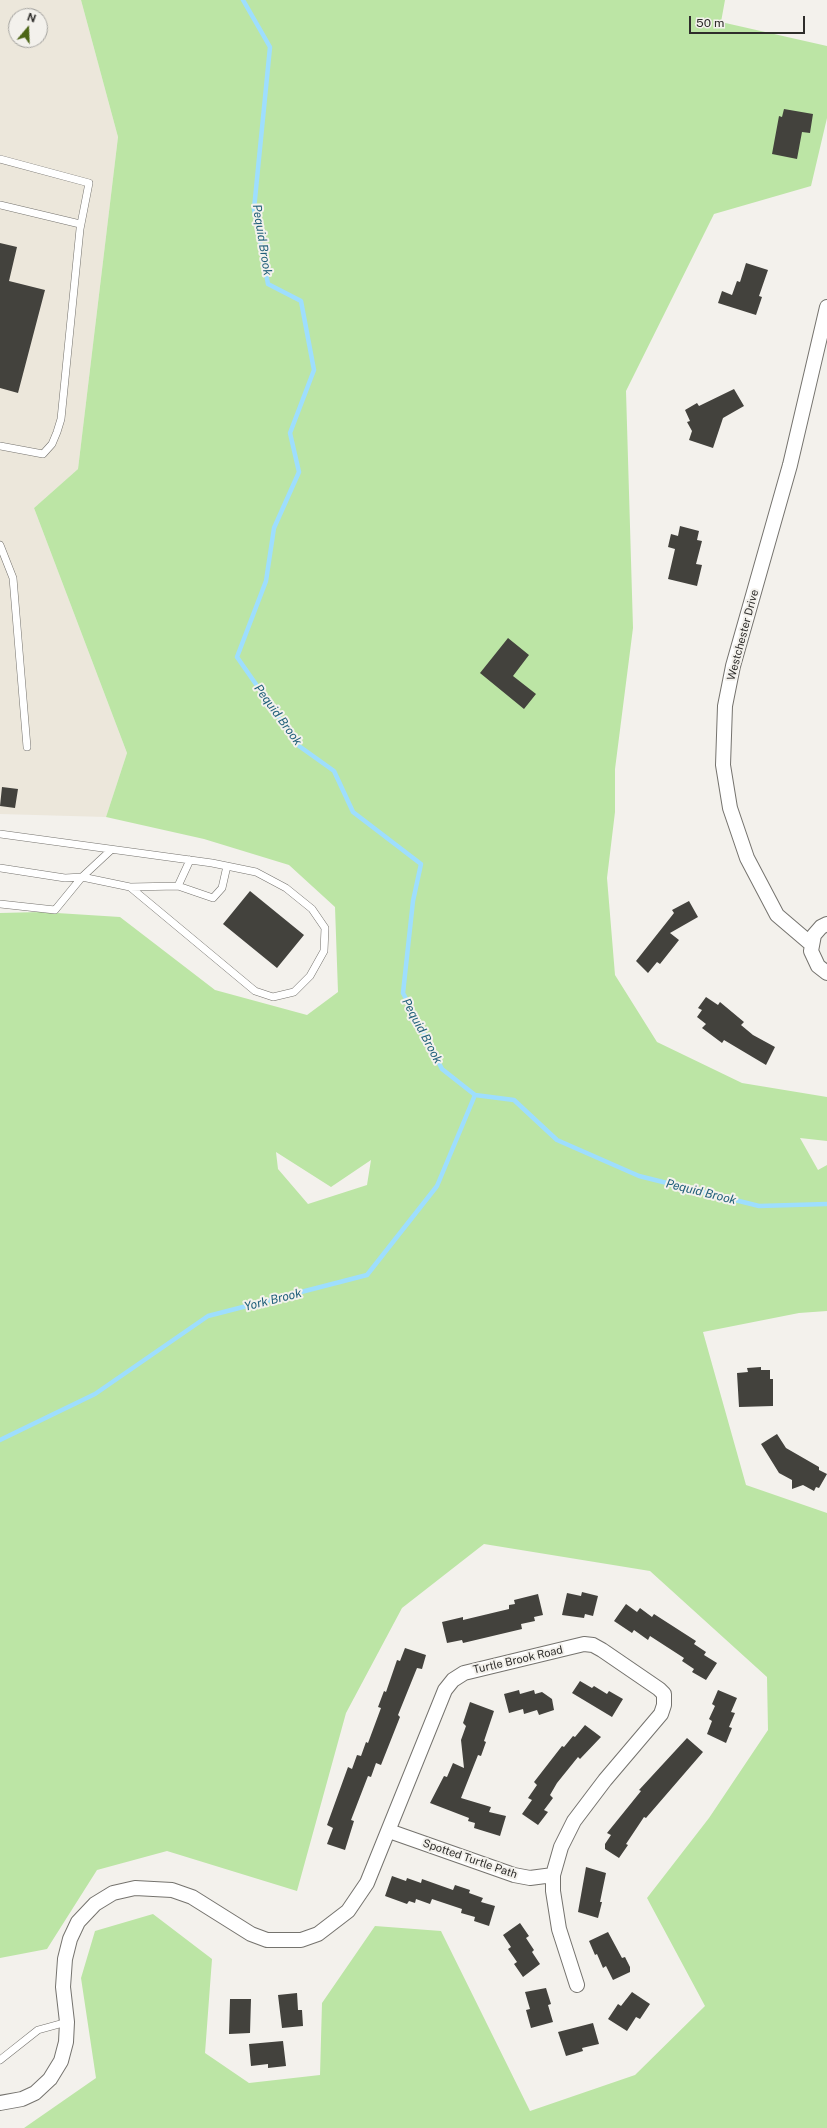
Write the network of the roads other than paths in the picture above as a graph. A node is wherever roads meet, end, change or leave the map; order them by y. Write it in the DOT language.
graph roads {
  1 [pos="0,159"];
  2 [pos="0,205"];
  3 [pos="80,224"];
  4 [pos="827,307"];
  5 [pos="0,446"];
  6 [pos="0,545"];
  7 [pos="27,747"];
  8 [pos="0,834"];
  9 [pos="111,850"];
  10 [pos="190,860"];
  11 [pos="227,866"];
  12 [pos="0,868"];
  13 [pos="82,877"];
  14 [pos="178,886"];
  15 [pos="130,887"];
  16 [pos="0,904"];
  17 [pos="827,924"];
  18 [pos="811,944"];
  19 [pos="827,973"];
  20 [pos="389,1831"];
  21 [pos="553,1875"];
  22 [pos="577,1985"];
  23 [pos="67,2022"];
  24 [pos="0,2060"];
  25 [pos="0,2103"];
  1 -- 3 [label="lane"];
  2 -- 3 [label="lane"];
  3 -- 5 [label="lane"];
  4 -- 18 [label="street, Westchester Drive"];
  6 -- 7 [label="lane"];
  8 -- 9 [label="lane"];
  9 -- 10 [label="lane"];
  9 -- 13 [label="lane"];
  10 -- 11 [label="lane"];
  10 -- 14 [label="lane"];
  11 -- 14 [label="lane"];
  11 -- 15 [label="lane"];
  12 -- 13 [label="lane"];
  13 -- 15 [label="lane"];
  13 -- 16 [label="lane"];
  14 -- 15 [label="lane"];
  17 -- 18 [label="street"];
  18 -- 19 [label="street"];
  20 -- 21 [label="street, Spotted Turtle Path"];
  20 -- 21 [label="street, Turtle Brook Road"];
  20 -- 23 [label="street, Turtle Brook Road"];
  21 -- 22 [label="street, Turtle Brook Road"];
  23 -- 24 [label="lane"];
  23 -- 25 [label="street, Turtle Brook Road"];
}
